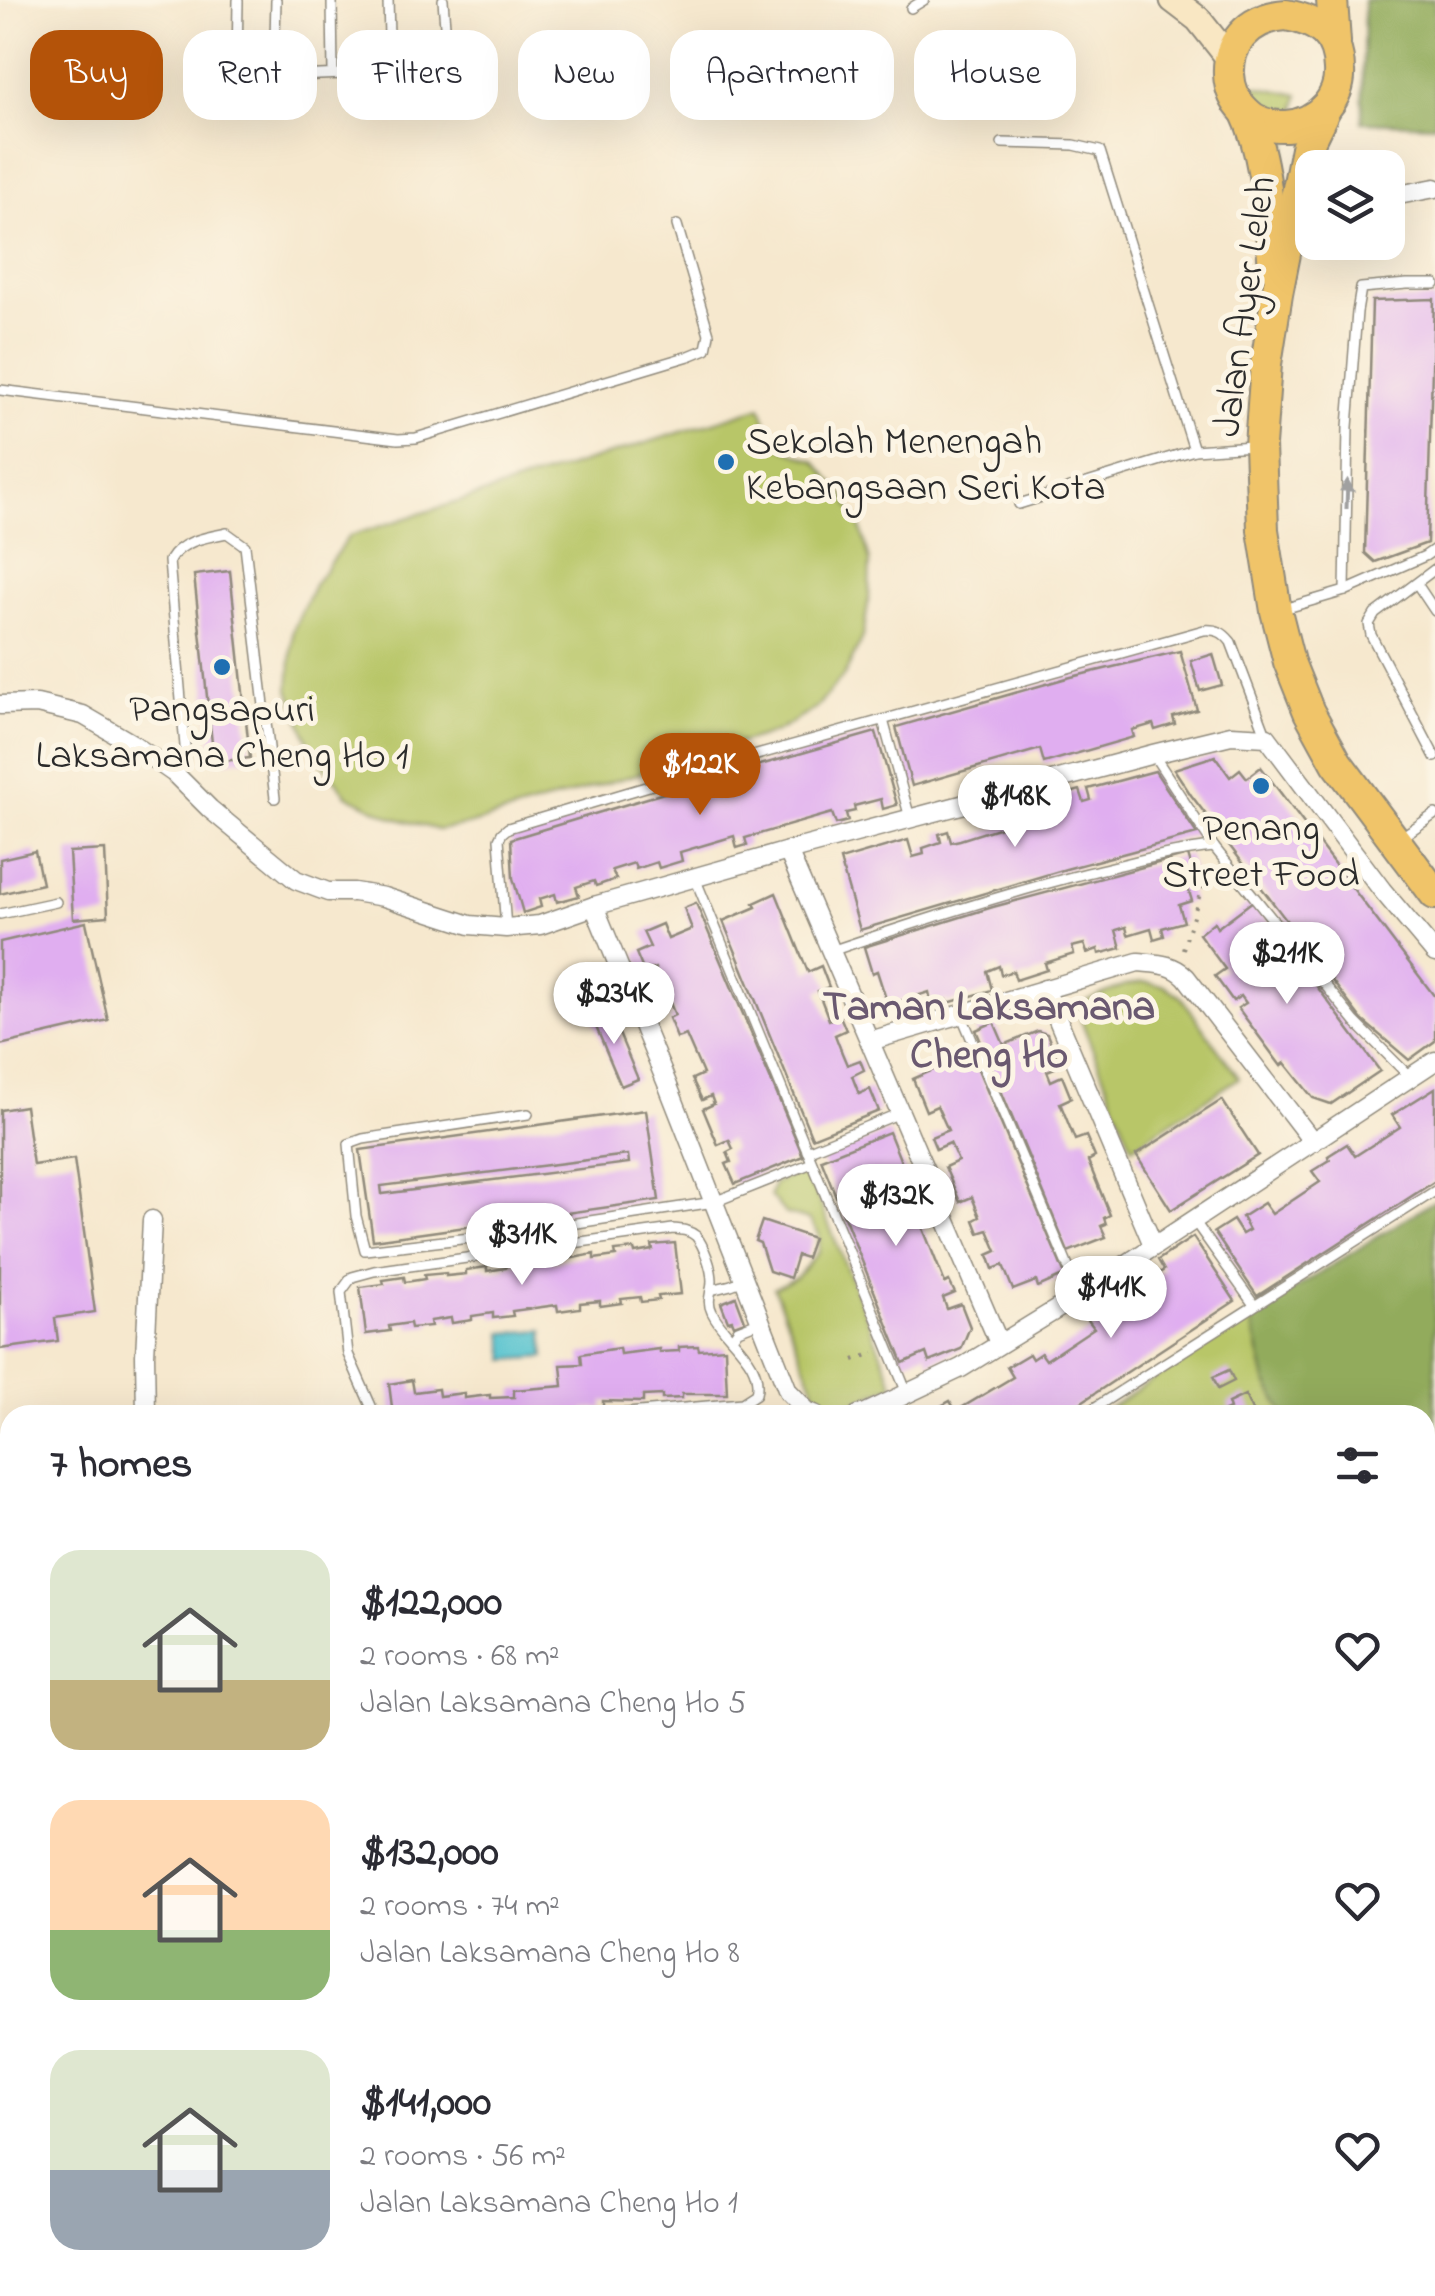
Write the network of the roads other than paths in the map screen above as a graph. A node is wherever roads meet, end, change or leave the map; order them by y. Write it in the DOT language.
graph roads {
  1 [pos="238,0"];
  2 [pos="276,0"];
  3 [pos="332,0"];
  4 [pos="388,0"];
  5 [pos="443,0"];
  6 [pos="924,0"];
  7 [pos="1173,0"];
  8 [pos="1332,0"];
  9 [pos="910,8"];
  10 [pos="1271,14"];
  11 [pos="1198,20"];
  12 [pos="238,30"];
  13 [pos="275,30"];
  14 [pos="389,30"];
  15 [pos="445,30"];
  16 [pos="1335,42"];
  17 [pos="1229,58"];
  18 [pos="333,74"];
  19 [pos="337,74"];
  20 [pos="317,75"];
  21 [pos="1326,108"];
  22 [pos="1245,111"];
  23 [pos="1002,143"];
  24 [pos="1306,150"];
  25 [pos="1435,188"];
  26 [pos="1405,194"];
  27 [pos="676,225"];
  28 [pos="1295,244"];
  29 [pos="1435,284"];
  30 [pos="1276,294"];
  31 [pos="0,390"];
  32 [pos="1260,445"];
  33 [pos="1194,450"];
  34 [pos="1019,504"];
  35 [pos="1435,549"];
  36 [pos="1435,569"];
  37 [pos="1417,584"];
  38 [pos="1345,592"];
  39 [pos="1435,611"];
  40 [pos="1276,612"];
  41 [pos="0,706"];
  42 [pos="884,720"];
  43 [pos="1268,737"];
  44 [pos="1431,738"];
  45 [pos="1153,754"];
  46 [pos="1435,756"];
  47 [pos="174,773"];
  48 [pos="274,798"];
  49 [pos="1435,814"];
  50 [pos="910,819"];
  51 [pos="1396,842"];
  52 [pos="1214,848"];
  53 [pos="788,851"];
  54 [pos="695,878"];
  55 [pos="1435,894"];
  56 [pos="56,902"];
  57 [pos="594,906"];
  58 [pos="0,914"];
  59 [pos="506,928"];
  60 [pos="831,951"];
  61 [pos="1435,953"];
  62 [pos="1045,989"];
  63 [pos="962,1014"];
  64 [pos="870,1041"];
  65 [pos="1435,1061"];
  66 [pos="1412,1078"];
  67 [pos="900,1113"];
  68 [pos="528,1114"];
  69 [pos="1313,1142"];
  70 [pos="808,1152"];
  71 [pos="812,1163"];
  72 [pos="1435,1191"];
  73 [pos="714,1202"];
  74 [pos="152,1220"];
  75 [pos="1193,1220"];
  76 [pos="1153,1245"];
  77 [pos="744,1280"];
  78 [pos="711,1290"];
  79 [pos="1080,1294"];
  80 [pos="1254,1305"];
  81 [pos="760,1321"];
  82 [pos="732,1338"];
  83 [pos="999,1343"];
  84 [pos="907,1393"];
  85 [pos="146,1405"];
  86 [pos="371,1405"];
  87 [pos="719,1405"];
  88 [pos="801,1405"];
  89 [pos="882,1405"];
  90 [pos="1099,1405"];
  1 -- 12 [label="lane"];
  2 -- 13 [label="lane"];
  3 -- 18 [label="lane"];
  4 -- 14 [label="lane"];
  5 -- 15 [label="lane"];
  6 -- 9 [label="lane"];
  7 -- 11 [label="street"];
  8 -- 16 [label="main road"];
  10 -- 11 [label="street"];
  10 -- 16 [label="main road"];
  10 -- 17 [label="main road"];
  11 -- 17 [label="street"];
  16 -- 21 [label="main road"];
  17 -- 22 [label="main road"];
  18 -- 19 [label="lane"];
  18 -- 20 [label="lane"];
  21 -- 22 [label="main road"];
  21 -- 24 [label="main road, Jalan Ayer Leleh"];
  22 -- 30 [label="main road"];
  23 -- 33 [label="lane"];
  25 -- 26 [label="street"];
  27 -- 31 [label="lane"];
  28 -- 30 [label="main road, Jalan Ayer Leleh"];
  38 -- 29 [label="lane, one-way"];
  30 -- 32 [label="main road, Jalan Ayer Leleh"];
  32 -- 33 [label="lane"];
  32 -- 40 [label="main road, Jalan Ayer Leleh"];
  33 -- 34 [label="lane"];
  35 -- 38 [label="lane"];
  36 -- 37 [label="lane"];
  37 -- 39 [label="lane"];
  37 -- 44 [label="lane"];
  38 -- 40 [label="lane"];
  40 -- 51 [label="main road, Jalan Ayer Leleh"];
  41 -- 47 [label="street"];
  42 -- 43 [label="lane"];
  42 -- 50 [label="lane"];
  42 -- 59 [label="lane"];
  43 -- 45 [label="street"];
  43 -- 61 [label="street"];
  44 -- 46 [label="lane"];
  45 -- 50 [label="street"];
  45 -- 52 [label="lane"];
  47 -- 48 [label="lane"];
  47 -- 59 [label="street"];
  49 -- 51 [label="lane"];
  50 -- 53 [label="street"];
  51 -- 55 [label="main road, Jalan Ayer Leleh"];
  52 -- 60 [label="lane"];
  52 -- 66 [label="lane"];
  53 -- 54 [label="street"];
  53 -- 60 [label="street"];
  54 -- 57 [label="street"];
  54 -- 70 [label="lane"];
  56 -- 58 [label="lane"];
  57 -- 59 [label="street"];
  57 -- 73 [label="street"];
  60 -- 64 [label="street"];
  62 -- 63 [label="street"];
  62 -- 69 [label="street"];
  62 -- 76 [label="street"];
  63 -- 64 [label="street"];
  63 -- 79 [label="lane"];
  64 -- 67 [label="street"];
  65 -- 66 [label="street"];
  66 -- 69 [label="street"];
  67 -- 70 [label="lane"];
  67 -- 83 [label="street"];
  68 -- 73 [label="lane"];
  69 -- 75 [label="street"];
  70 -- 71 [label="lane"];
  71 -- 73 [label="lane"];
  71 -- 84 [label="lane"];
  72 -- 80 [label="lane"];
  73 -- 77 [label="street"];
  74 -- 85 [label="street"];
  75 -- 76 [label="street"];
  75 -- 80 [label="lane"];
  76 -- 79 [label="street"];
  77 -- 78 [label="lane"];
  77 -- 81 [label="street"];
  78 -- 82 [label="lane"];
  78 -- 86 [label="lane"];
  79 -- 83 [label="street"];
  80 -- 90 [label="lane"];
  81 -- 82 [label="lane"];
  81 -- 88 [label="street"];
  82 -- 87 [label="lane"];
  83 -- 84 [label="street"];
  84 -- 89 [label="street"];
}
